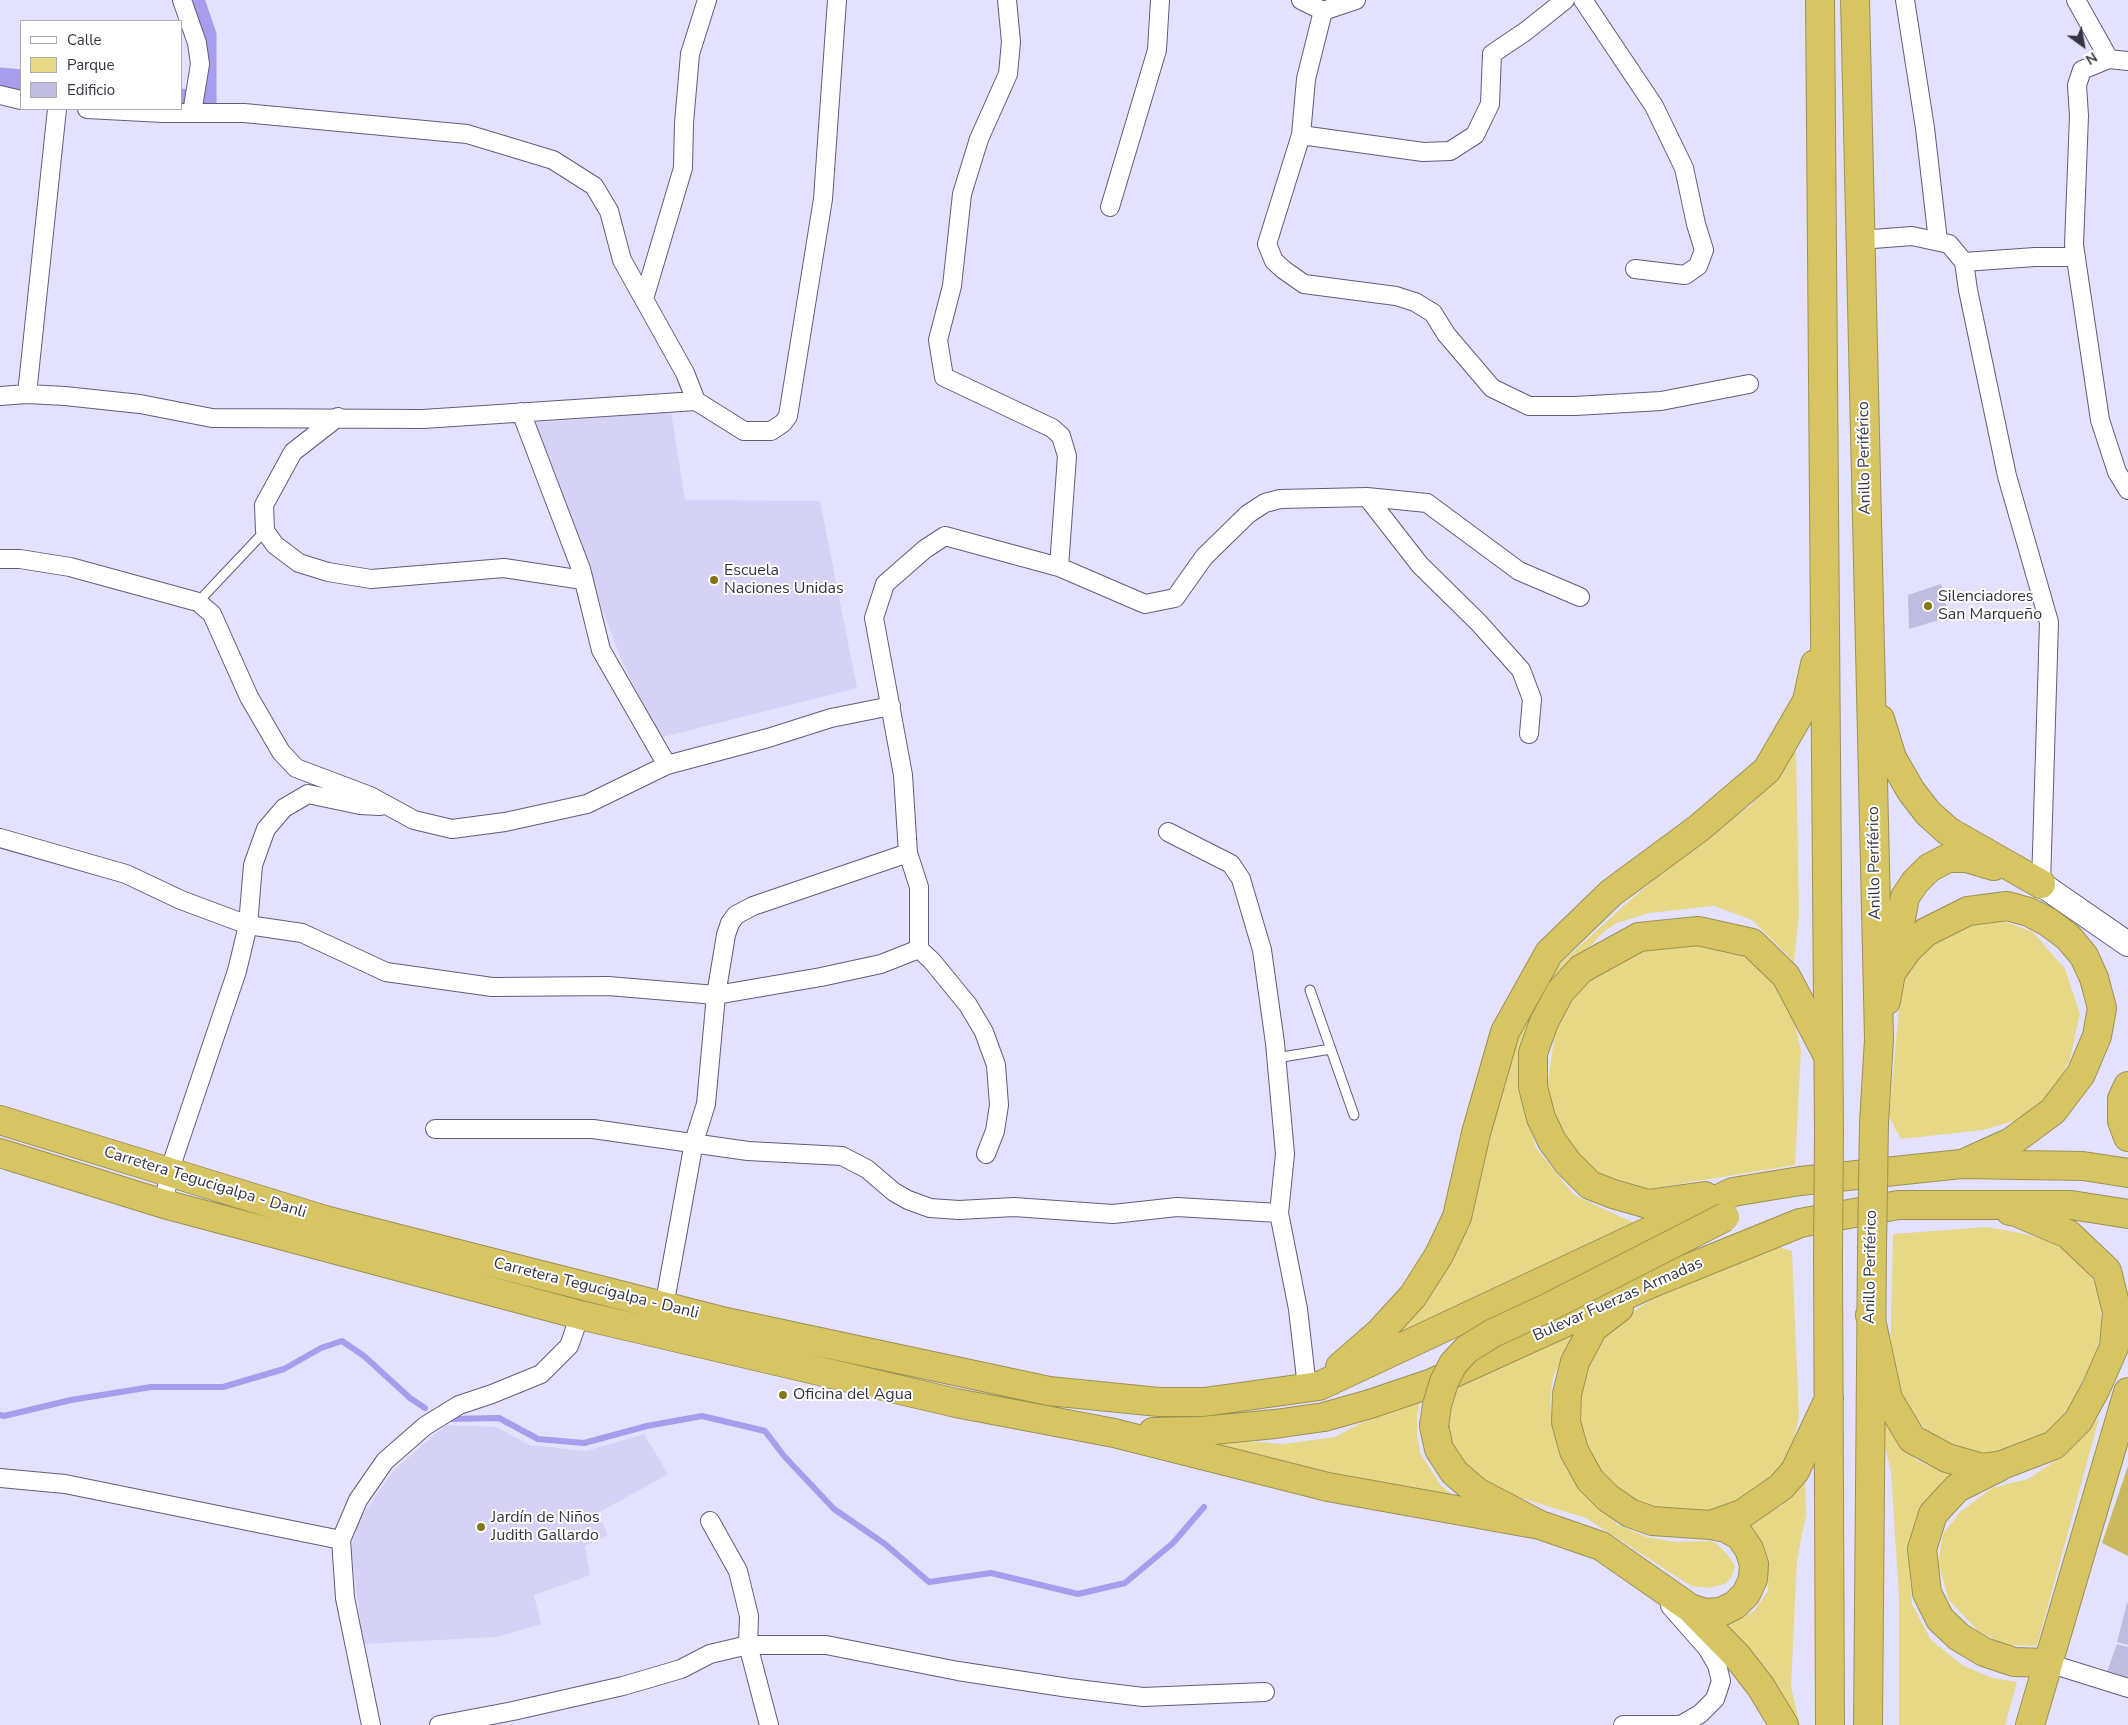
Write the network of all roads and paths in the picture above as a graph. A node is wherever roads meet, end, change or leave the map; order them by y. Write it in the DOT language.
graph roads {
  1 [pos="182,0"];
  2 [pos="707,0"];
  3 [pos="837,0"];
  4 [pos="1007,0"];
  5 [pos="1160,0"];
  6 [pos="1302,0"];
  7 [pos="1356,0"];
  8 [pos="1565,0"];
  9 [pos="1583,0"];
  10 [pos="1820,0"];
  11 [pos="1855,0"];
  12 [pos="1905,0"];
  13 [pos="2076,0"];
  14 [pos="1323,11"];
  15 [pos="2109,59"];
  16 [pos="2128,61"];
  17 [pos="0,95"];
  18 [pos="20,100"];
  19 [pos="57,110"];
  20 [pos="122,110"];
  21 [pos="192,112"];
  22 [pos="1300,135"];
  23 [pos="1110,207"];
  24 [pos="1860,240"];
  25 [pos="1938,241"];
  26 [pos="2076,257"];
  27 [pos="1964,262"];
  28 [pos="1635,269"];
  29 [pos="644,299"];
  30 [pos="1749,384"];
  31 [pos="27,394"];
  32 [pos="0,396"];
  33 [pos="696,401"];
  34 [pos="521,412"];
  35 [pos="338,417"];
  36 [pos="2128,490"];
  37 [pos="1368,497"];
  38 [pos="264,532"];
  39 [pos="0,559"];
  40 [pos="1059,567"];
  41 [pos="584,580"];
  42 [pos="1580,596"];
  43 [pos="198,602"];
  44 [pos="1825,613"];
  45 [pos="1870,686"];
  46 [pos="891,706"];
  47 [pos="1528,734"];
  48 [pos="667,765"];
  49 [pos="390,806"];
  50 [pos="1168,832"];
  51 [pos="0,838"];
  52 [pos="908,853"];
  53 [pos="2041,884"];
  54 [pos="248,925"];
  55 [pos="2126,941"];
  56 [pos="919,949"];
  57 [pos="2128,962"];
  58 [pos="1891,973"];
  59 [pos="1310,990"];
  60 [pos="716,995"];
  61 [pos="1880,1039"];
  62 [pos="1331,1050"];
  63 [pos="1276,1058"];
  64 [pos="1830,1060"];
  65 [pos="2128,1086"];
  66 [pos="1354,1115"];
  67 [pos="0,1120"];
  68 [pos="434,1129"];
  69 [pos="2128,1137"];
  70 [pos="694,1142"];
  71 [pos="0,1153"];
  72 [pos="986,1154"];
  73 [pos="1961,1164"];
  74 [pos="169,1172"];
  75 [pos="2128,1173"];
  76 [pos="164,1204"];
  77 [pos="1729,1205"];
  78 [pos="1961,1206"];
  79 [pos="1279,1213"];
  80 [pos="2128,1214"];
  81 [pos="1652,1283"];
  82 [pos="664,1307"];
  83 [pos="1870,1315"];
  84 [pos="580,1316"];
  85 [pos="1313,1386"];
  86 [pos="2128,1392"];
  87 [pos="1829,1399"];
  88 [pos="1114,1433"];
  89 [pos="2002,1465"];
  90 [pos="0,1478"];
  91 [pos="710,1521"];
  92 [pos="1540,1525"];
  93 [pos="1711,1525"];
  94 [pos="341,1540"];
  95 [pos="1645,1576"];
  96 [pos="1690,1608"];
  97 [pos="748,1645"];
  98 [pos="2048,1663"];
  99 [pos="2128,1688"];
  100 [pos="1265,1692"];
  101 [pos="371,1725"];
  102 [pos="439,1725"];
  103 [pos="769,1725"];
  104 [pos="1623,1725"];
  105 [pos="1681,1725"];
  106 [pos="1784,1725"];
  107 [pos="1830,1725"];
  108 [pos="1868,1725"];
  109 [pos="2030,1725"];
  1 -- 21 [label="street"];
  2 -- 29 [label="street"];
  3 -- 33 [label="street"];
  4 -- 40 [label="street"];
  5 -- 23 [label="street"];
  6 -- 14 [label="street"];
  7 -- 14 [label="street"];
  8 -- 22 [label="street"];
  9 -- 28 [label="street"];
  10 -- 44 [label="highway"];
  11 -- 24 [label="highway, Anillo Periférico"];
  12 -- 25 [label="street"];
  13 -- 15 [label="street"];
  14 -- 22 [label="street"];
  15 -- 16 [label="street"];
  15 -- 26 [label="street"];
  17 -- 18 [label="street"];
  19 -- 31 [label="street"];
  20 -- 21 [label="street"];
  21 -- 29 [label="street"];
  22 -- 30 [label="street"];
  24 -- 25 [label="street"];
  24 -- 45 [label="highway, Anillo Periférico"];
  25 -- 27 [label="street"];
  26 -- 27 [label="street"];
  26 -- 36 [label="street"];
  27 -- 53 [label="street"];
  29 -- 33 [label="street"];
  31 -- 32 [label="street"];
  31 -- 35 [label="street"];
  33 -- 34 [label="street"];
  34 -- 35 [label="street"];
  34 -- 41 [label="street"];
  35 -- 38 [label="street"];
  37 -- 40 [label="street"];
  37 -- 42 [label="street"];
  37 -- 47 [label="street"];
  38 -- 41 [label="street"];
  38 -- 43 [label="lane"];
  39 -- 43 [label="street"];
  40 -- 46 [label="street"];
  41 -- 48 [label="street"];
  43 -- 49 [label="street"];
  44 -- 64 [label="highway"];
  44 -- 85 [label="highway"];
  45 -- 53 [label="highway"];
  45 -- 61 [label="highway, Anillo Periférico"];
  46 -- 48 [label="street"];
  46 -- 52 [label="street"];
  48 -- 49 [label="street"];
  49 -- 54 [label="street"];
  50 -- 63 [label="street"];
  51 -- 54 [label="street"];
  52 -- 56 [label="street"];
  52 -- 60 [label="street"];
  53 -- 55 [label="street"];
  53 -- 58 [label="highway"];
  54 -- 60 [label="street"];
  54 -- 74 [label="street"];
  55 -- 57 [label="street"];
  56 -- 60 [label="street"];
  56 -- 72 [label="street"];
  58 -- 61 [label="highway"];
  58 -- 73 [label="highway"];
  59 -- 62 [label="lane"];
  60 -- 70 [label="street"];
  61 -- 83 [label="highway, Anillo Periférico, bridge"];
  62 -- 63 [label="lane"];
  62 -- 66 [label="lane"];
  63 -- 79 [label="street"];
  64 -- 77 [label="highway"];
  64 -- 87 [label="highway, bridge"];
  65 -- 69 [label="highway"];
  67 -- 74 [label="highway, Carretera Tegucigalpa - Danli"];
  68 -- 70 [label="street"];
  70 -- 79 [label="street"];
  70 -- 82 [label="street"];
  71 -- 76 [label="highway, Carretera Tegucigalpa - Danli"];
  73 -- 75 [label="highway"];
  73 -- 77 [label="highway"];
  74 -- 76 [label="street"];
  74 -- 82 [label="highway, Carretera Tegucigalpa - Danli"];
  76 -- 84 [label="highway, Carretera Tegucigalpa - Danli"];
  77 -- 85 [label="highway"];
  77 -- 92 [label="highway, bridge"];
  78 -- 80 [label="highway, Bulevar Fuerzas Armadas"];
  78 -- 81 [label="highway, Bulevar Fuerzas Armadas"];
  78 -- 89 [label="highway"];
  79 -- 85 [label="street"];
  81 -- 88 [label="highway, Bulevar Fuerzas Armadas"];
  81 -- 93 [label="highway"];
  82 -- 85 [label="highway, Carretera Tegucigalpa - Danli"];
  83 -- 89 [label="highway"];
  83 -- 108 [label="highway, Anillo Periférico"];
  84 -- 88 [label="highway, Carretera Tegucigalpa - Danli"];
  84 -- 94 [label="street"];
  86 -- 98 [label="highway"];
  87 -- 93 [label="highway"];
  87 -- 107 [label="highway"];
  88 -- 92 [label="highway"];
  89 -- 98 [label="highway"];
  90 -- 94 [label="street"];
  91 -- 97 [label="street"];
  92 -- 95 [label="highway"];
  93 -- 96 [label="highway"];
  94 -- 101 [label="street"];
  95 -- 96 [label="highway"];
  95 -- 105 [label="street"];
  96 -- 106 [label="highway"];
  97 -- 100 [label="street"];
  97 -- 102 [label="street"];
  97 -- 103 [label="street"];
  98 -- 99 [label="street"];
  98 -- 109 [label="highway"];
  104 -- 105 [label="street"];
}
